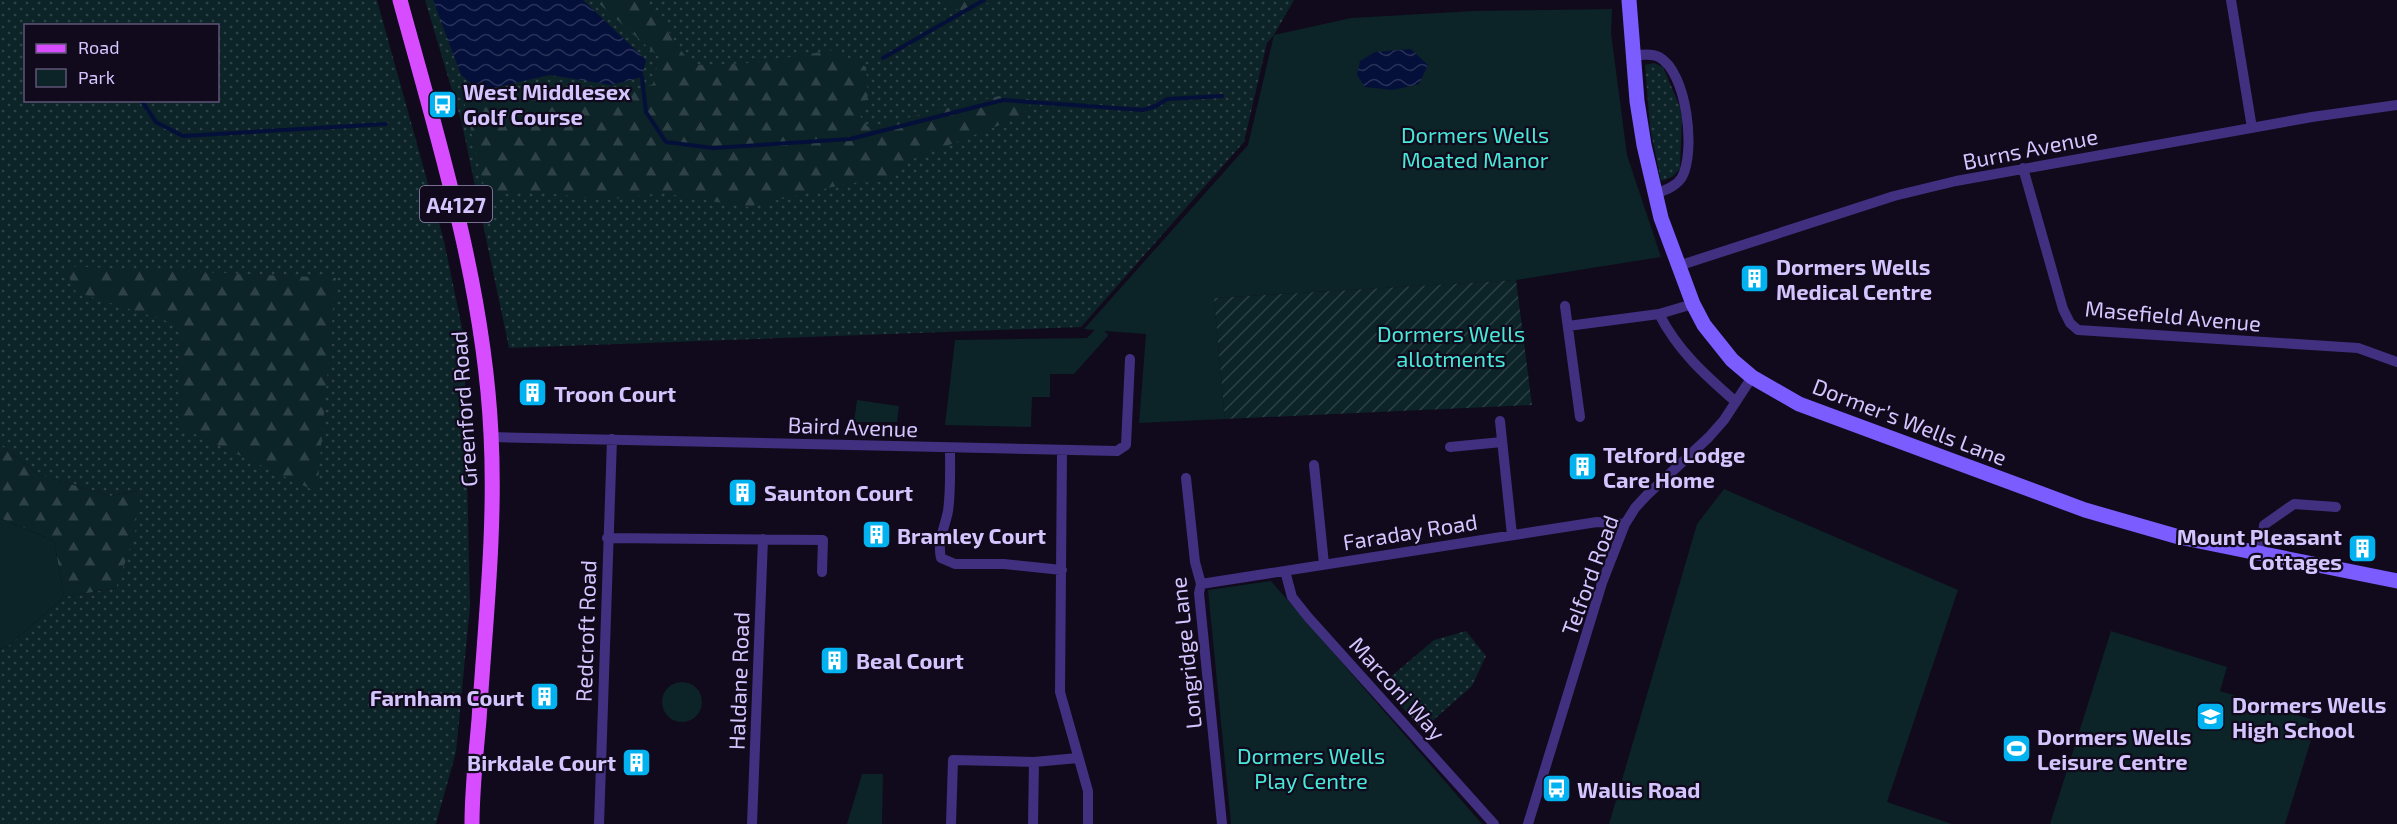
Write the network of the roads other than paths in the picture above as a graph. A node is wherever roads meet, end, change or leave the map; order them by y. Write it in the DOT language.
graph roads {
  1 [pos="400,0"];
  2 [pos="1629,0"];
  3 [pos="2231,0"];
  4 [pos="1632,56"];
  5 [pos="2397,105"];
  6 [pos="2252,128"];
  7 [pos="2023,168"];
  8 [pos="1656,194"];
  9 [pos="1678,266"];
  10 [pos="1693,304"];
  11 [pos="1565,306"];
  12 [pos="1659,314"];
  13 [pos="1568,326"];
  14 [pos="1130,359"];
  15 [pos="2397,362"];
  16 [pos="1752,377"];
  17 [pos="1736,402"];
  18 [pos="1580,417"];
  19 [pos="1500,421"];
  20 [pos="491,437"];
  21 [pos="612,439"];
  22 [pos="1502,442"];
  23 [pos="1450,447"];
  24 [pos="950,448"];
  25 [pos="1062,451"];
  26 [pos="1314,465"];
  27 [pos="1185,478"];
  28 [pos="2336,507"];
  29 [pos="1625,524"];
  30 [pos="1512,535"];
  31 [pos="608,538"];
  32 [pos="763,539"];
  33 [pos="2260,553"];
  34 [pos="1324,564"];
  35 [pos="1062,570"];
  36 [pos="1285,571"];
  37 [pos="822,572"];
  38 [pos="2397,581"];
  39 [pos="1201,584"];
  40 [pos="1078,758"];
  41 [pos="1034,762"];
  42 [pos="472,824"];
  43 [pos="599,824"];
  44 [pos="752,824"];
  45 [pos="951,824"];
  46 [pos="1033,824"];
  47 [pos="1088,824"];
  48 [pos="1222,824"];
  49 [pos="1494,824"];
  50 [pos="1528,824"];
  1 -- 20 [label="main road, Greenford Road / A4127"];
  2 -- 4 [label="street, Dormer’s Wells Lane"];
  3 -- 6 [label="street"];
  4 -- 8 [label="street, Dormer’s Wells Lane"];
  4 -- 8 [label="street"];
  5 -- 6 [label="street, Burns Avenue"];
  6 -- 7 [label="street, Burns Avenue"];
  7 -- 9 [label="street, Burns Avenue"];
  7 -- 15 [label="street, Masefield Avenue"];
  8 -- 9 [label="street, Dormer’s Wells Lane"];
  9 -- 10 [label="street, Dormer’s Wells Lane"];
  10 -- 12 [label="street"];
  10 -- 16 [label="street, Dormer’s Wells Lane"];
  11 -- 13 [label="street"];
  12 -- 13 [label="street"];
  12 -- 17 [label="street"];
  13 -- 18 [label="street"];
  14 -- 25 [label="street, Baird Avenue"];
  16 -- 17 [label="street, Telford Road"];
  16 -- 33 [label="street, Dormer’s Wells Lane"];
  17 -- 29 [label="street, Telford Road"];
  19 -- 22 [label="street"];
  20 -- 21 [label="street, Baird Avenue"];
  20 -- 42 [label="main road, Greenford Road / A4127"];
  21 -- 24 [label="street, Baird Avenue"];
  21 -- 31 [label="street, Redcroft Road"];
  22 -- 23 [label="street"];
  22 -- 30 [label="street"];
  24 -- 25 [label="street, Baird Avenue"];
  24 -- 35 [label="street"];
  25 -- 35 [label="street"];
  26 -- 34 [label="street"];
  27 -- 39 [label="street, Longridge Lane"];
  28 -- 33 [label="street"];
  29 -- 30 [label="street, Faraday Road"];
  29 -- 50 [label="street, Telford Road"];
  30 -- 34 [label="street, Faraday Road"];
  31 -- 32 [label="street"];
  31 -- 43 [label="street, Redcroft Road"];
  32 -- 37 [label="street"];
  32 -- 44 [label="street, Haldane Road"];
  33 -- 38 [label="street, Dormer’s Wells Lane"];
  34 -- 36 [label="street, Faraday Road"];
  35 -- 40 [label="street"];
  36 -- 39 [label="street, Faraday Road"];
  36 -- 49 [label="street, Marconi Way"];
  39 -- 48 [label="street, Longridge Lane"];
  40 -- 41 [label="street"];
  40 -- 47 [label="street"];
  41 -- 45 [label="street"];
  41 -- 46 [label="street"];
}
